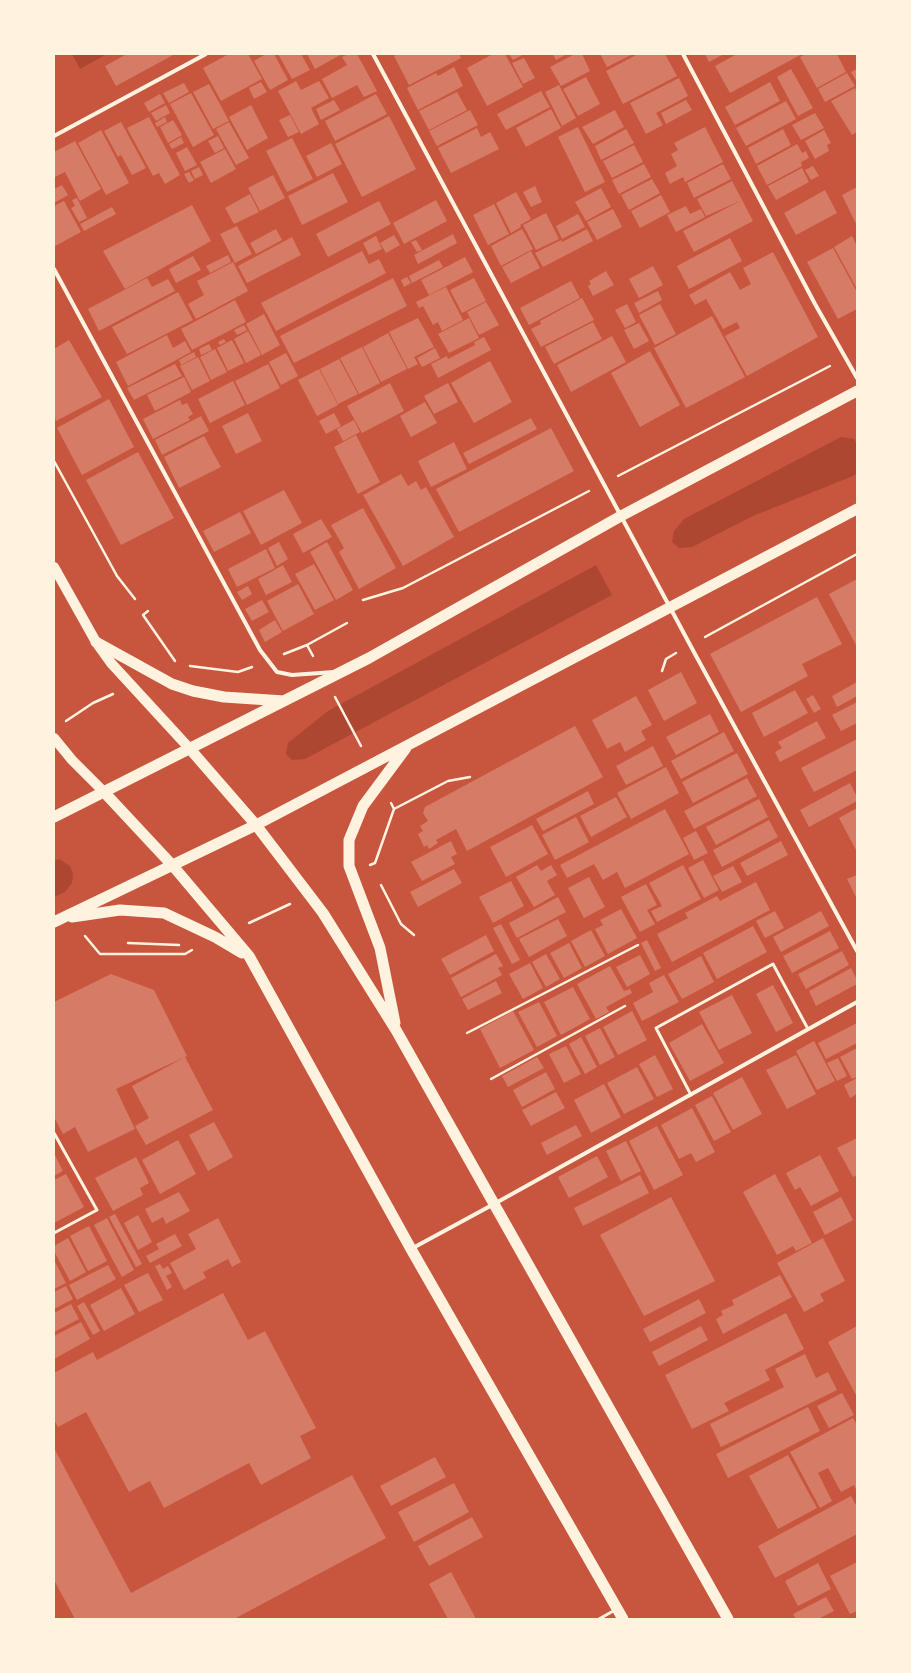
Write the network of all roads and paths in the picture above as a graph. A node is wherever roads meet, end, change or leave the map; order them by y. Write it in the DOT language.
graph roads {
  1 [pos="206,54"];
  2 [pos="373,54"];
  3 [pos="683,54"];
  4 [pos="54,136"];
  5 [pos="54,270"];
  6 [pos="857,378"];
  7 [pos="857,391"];
  8 [pos="54,460"];
  9 [pos="857,509"];
  10 [pos="621,516"];
  11 [pos="857,554"];
  12 [pos="54,567"];
  13 [pos="135,599"];
  14 [pos="670,607"];
  15 [pos="148,611"];
  16 [pos="347,623"];
  17 [pos="96,642"];
  18 [pos="307,645"];
  19 [pos="690,646"];
  20 [pos="178,665"];
  21 [pos="343,671"];
  22 [pos="662,671"];
  23 [pos="284,701"];
  24 [pos="54,738"];
  25 [pos="409,744"];
  26 [pos="190,749"];
  27 [pos="470,777"];
  28 [pos="104,792"];
  29 [pos="394,809"];
  30 [pos="54,816"];
  31 [pos="256,825"];
  32 [pos="370,865"];
  33 [pos="172,866"];
  34 [pos="373,872"];
  35 [pos="377,878"];
  36 [pos="57,921"];
  37 [pos="414,935"];
  38 [pos="128,943"];
  39 [pos="178,945"];
  40 [pos="638,945"];
  41 [pos="857,951"];
  42 [pos="249,956"];
  43 [pos="857,1002"];
  44 [pos="625,1006"];
  45 [pos="808,1029"];
  46 [pos="396,1030"];
  47 [pos="467,1033"];
  48 [pos="491,1079"];
  49 [pos="691,1095"];
  50 [pos="54,1133"];
  51 [pos="494,1204"];
  52 [pos="54,1233"];
  53 [pos="410,1249"];
  54 [pos="617,1609"];
  55 [pos="599,1619"];
  56 [pos="623,1619"];
  57 [pos="728,1619"];
  1 -- 4 [label="street"];
  2 -- 10 [label="street"];
  3 -- 6 [label="street"];
  5 -- 21 [label="street"];
  7 -- 10 [label="highway"];
  8 -- 13 [label="path"];
  9 -- 14 [label="highway"];
  10 -- 14 [label="street"];
  10 -- 21 [label="highway"];
  11 -- 19 [label="path"];
  12 -- 17 [label="main road"];
  14 -- 19 [label="street"];
  14 -- 25 [label="highway"];
  15 -- 20 [label="path"];
  16 -- 18 [label="path"];
  17 -- 23 [label="highway"];
  17 -- 26 [label="main road"];
  19 -- 22 [label="path"];
  19 -- 41 [label="street"];
  21 -- 23 [label="highway"];
  23 -- 26 [label="highway"];
  24 -- 28 [label="main road"];
  25 -- 31 [label="highway"];
  25 -- 46 [label="highway"];
  26 -- 28 [label="highway"];
  26 -- 31 [label="highway"];
  27 -- 29 [label="path"];
  28 -- 30 [label="highway"];
  28 -- 33 [label="highway"];
  31 -- 33 [label="highway"];
  31 -- 46 [label="highway"];
  32 -- 34 [label="path"];
  33 -- 36 [label="highway"];
  33 -- 42 [label="highway"];
  35 -- 37 [label="path"];
  36 -- 42 [label="highway"];
  38 -- 39 [label="path"];
  40 -- 47 [label="path"];
  42 -- 53 [label="highway"];
  43 -- 45 [label="street"];
  44 -- 48 [label="path"];
  45 -- 49 [label="street"];
  45 -- 49 [label="lane"];
  46 -- 51 [label="highway"];
  49 -- 51 [label="street"];
  50 -- 52 [label="lane"];
  51 -- 53 [label="street"];
  51 -- 57 [label="highway"];
  53 -- 54 [label="highway"];
  54 -- 55 [label="lane"];
  54 -- 56 [label="highway"];
}
